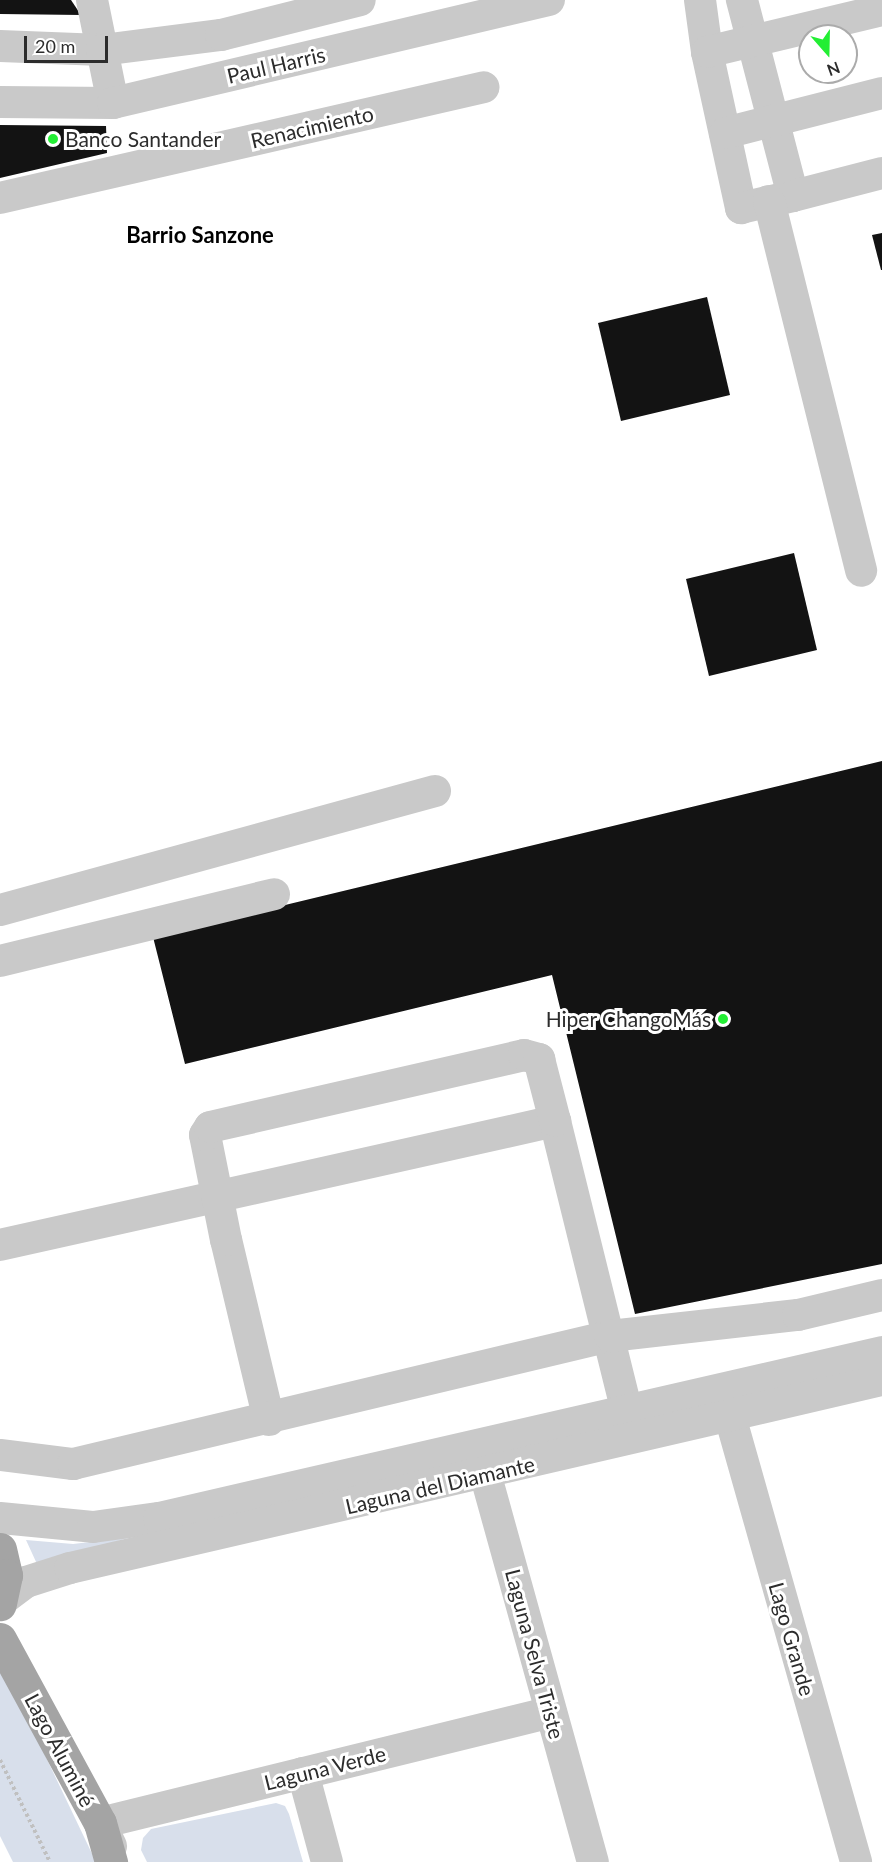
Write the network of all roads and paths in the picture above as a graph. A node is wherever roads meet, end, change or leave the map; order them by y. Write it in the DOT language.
graph roads {
  1 [pos="92,0"];
  2 [pos="360,0"];
  3 [pos="549,0"];
  4 [pos="700,0"];
  5 [pos="742,0"];
  6 [pos="882,9"];
  7 [pos="752,41"];
  8 [pos="0,46"];
  9 [pos="102,50"];
  10 [pos="707,52"];
  11 [pos="483,87"];
  12 [pos="882,93"];
  13 [pos="0,102"];
  14 [pos="113,103"];
  15 [pos="772,120"];
  16 [pos="725,133"];
  17 [pos="882,173"];
  18 [pos="0,198"];
  19 [pos="781,198"];
  20 [pos="861,571"];
  21 [pos="435,791"];
  22 [pos="274,894"];
  23 [pos="0,910"];
  24 [pos="0,961"];
  25 [pos="555,1121"];
  26 [pos="219,1194"];
  27 [pos="0,1245"];
  28 [pos="882,1295"];
  29 [pos="610,1336"];
  30 [pos="882,1352"];
  31 [pos="882,1381"];
  32 [pos="725,1403"];
  33 [pos="627,1412"];
  34 [pos="269,1420"];
  35 [pos="0,1455"];
  36 [pos="482,1460"];
  37 [pos="0,1518"];
  38 [pos="0,1549"];
  39 [pos="1,1602"];
  40 [pos="0,1639"];
  41 [pos="551,1713"];
  42 [pos="0,1760"];
  43 [pos="303,1773"];
  44 [pos="100,1823"];
  45 [pos="50,1862"];
  46 [pos="111,1862"];
  47 [pos="118,1862"];
  48 [pos="327,1862"];
  49 [pos="593,1862"];
  50 [pos="856,1862"];
  1 -- 9 [label="street"];
  2 -- 9 [label="street, Paul Harris"];
  3 -- 14 [label="street, Paul Harris"];
  4 -- 10 [label="street"];
  5 -- 7 [label="street"];
  6 -- 7 [label="street"];
  7 -- 10 [label="street"];
  7 -- 15 [label="street"];
  8 -- 9 [label="street, Paul Harris"];
  9 -- 14 [label="street"];
  10 -- 16 [label="street"];
  11 -- 18 [label="street, Renacimiento"];
  12 -- 15 [label="street"];
  13 -- 14 [label="street, Paul Harris"];
  15 -- 16 [label="street"];
  15 -- 19 [label="street"];
  16 -- 19 [label="street"];
  17 -- 19 [label="street"];
  19 -- 20 [label="street"];
  21 -- 23 [label="street"];
  22 -- 24 [label="street"];
  25 -- 26 [label="street"];
  25 -- 26 [label="street"];
  25 -- 29 [label="street"];
  26 -- 27 [label="street"];
  26 -- 34 [label="street"];
  28 -- 29 [label="street"];
  29 -- 33 [label="street"];
  29 -- 34 [label="street"];
  30 -- 32 [label="street, Laguna del Diamante"];
  31 -- 32 [label="street, Laguna del Diamante"];
  32 -- 33 [label="street, Laguna del Diamante"];
  32 -- 36 [label="street, Laguna del Diamante"];
  32 -- 50 [label="street, Lago Grande"];
  33 -- 36 [label="street, Laguna del Diamante"];
  34 -- 35 [label="street"];
  36 -- 37 [label="street, Laguna del Diamante"];
  36 -- 39 [label="street, Laguna del Diamante"];
  36 -- 41 [label="street, Laguna Selva Triste"];
  38 -- 39 [label="main road"];
  40 -- 44 [label="main road, Lago Aluminé"];
  41 -- 43 [label="street, Laguna Verde"];
  41 -- 49 [label="street, Laguna Selva Triste"];
  42 -- 45 [label="path"];
  43 -- 44 [label="street, Laguna Verde"];
  43 -- 48 [label="street"];
  44 -- 46 [label="main road"];
  44 -- 47 [label="street, Lago Aluminé"];
}
